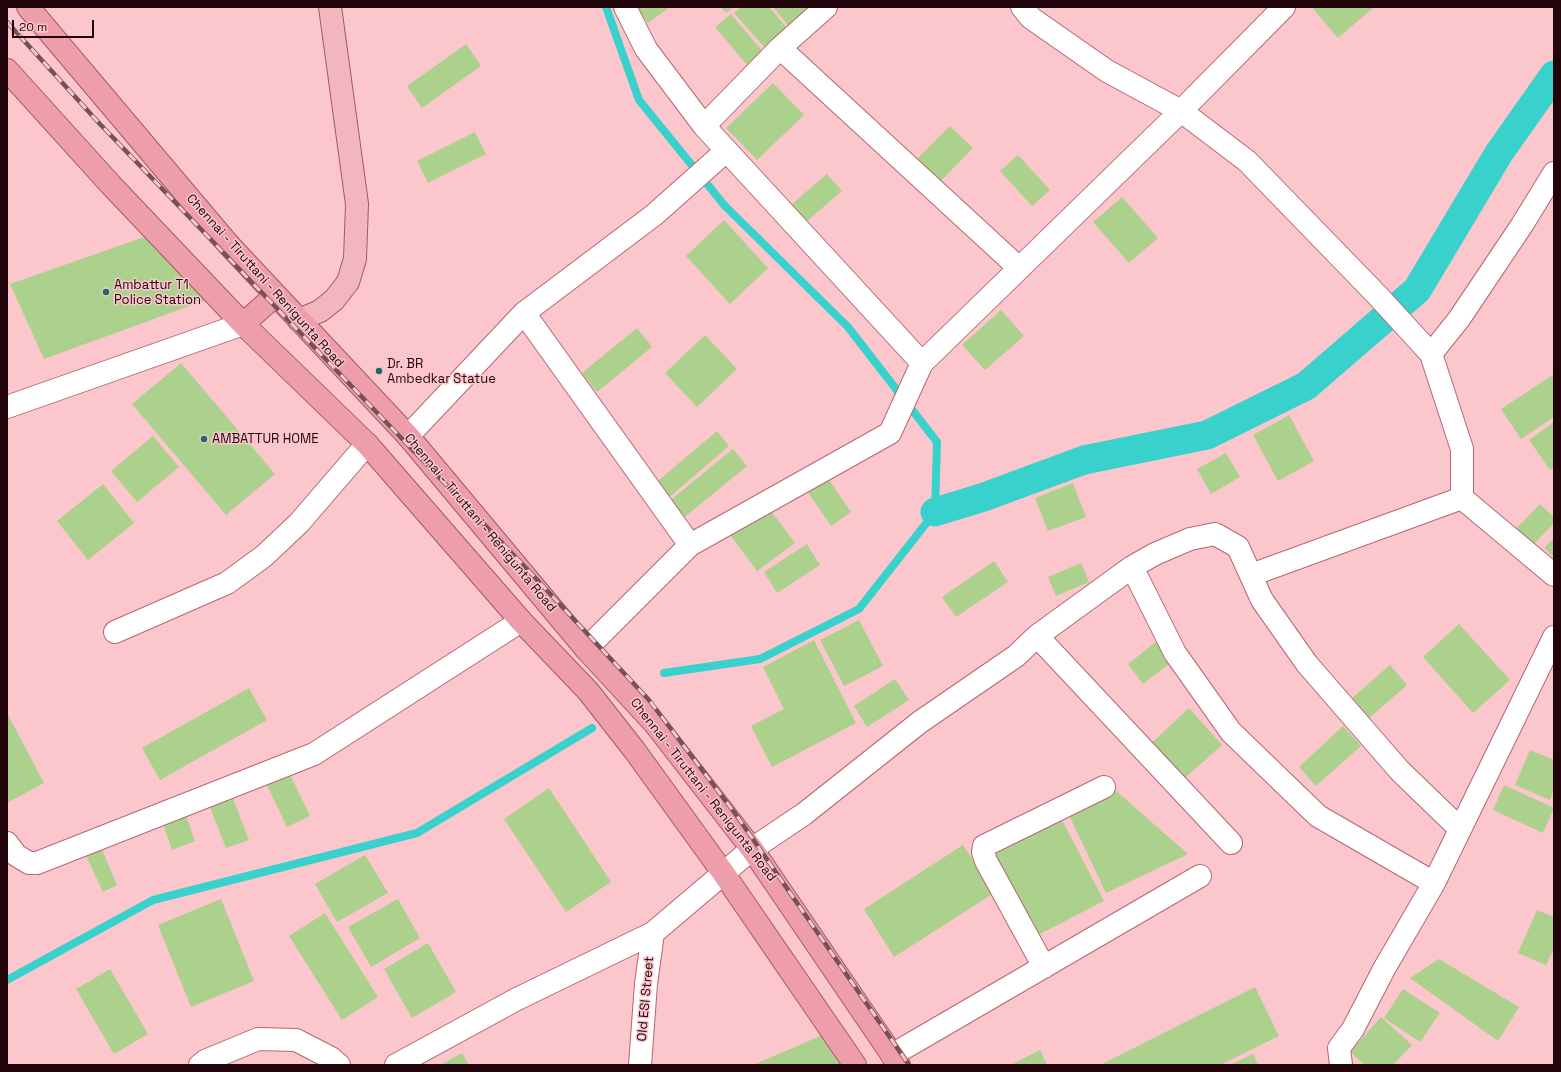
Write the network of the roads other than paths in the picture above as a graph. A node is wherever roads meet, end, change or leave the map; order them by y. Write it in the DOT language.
graph roads {
  1 [pos="28,7"];
  2 [pos="330,7"];
  3 [pos="626,7"];
  4 [pos="826,7"];
  5 [pos="1022,7"];
  6 [pos="1284,7"];
  7 [pos="780,48"];
  8 [pos="7,70"];
  9 [pos="1181,111"];
  10 [pos="704,126"];
  11 [pos="726,150"];
  12 [pos="1554,173"];
  13 [pos="1019,268"];
  14 [pos="276,295"];
  15 [pos="524,313"];
  16 [pos="299,320"];
  17 [pos="243,324"];
  18 [pos="1428,351"];
  19 [pos="922,363"];
  20 [pos="7,407"];
  21 [pos="408,436"];
  22 [pos="367,444"];
  23 [pos="1462,498"];
  24 [pos="690,545"];
  25 [pos="1132,567"];
  26 [pos="1251,575"];
  27 [pos="1554,575"];
  28 [pos="521,621"];
  29 [pos="116,632"];
  30 [pos="1037,636"];
  31 [pos="1554,636"];
  32 [pos="586,649"];
  33 [pos="1104,786"];
  34 [pos="1460,829"];
  35 [pos="7,842"];
  36 [pos="1231,843"];
  37 [pos="752,850"];
  38 [pos="724,874"];
  39 [pos="1200,876"];
  40 [pos="1434,883"];
  41 [pos="653,933"];
  42 [pos="1044,967"];
  43 [pos="895,1060"];
  44 [pos="200,1065"];
  45 [pos="339,1065"];
  46 [pos="396,1065"];
  47 [pos="640,1065"];
  48 [pos="855,1065"];
  49 [pos="1341,1065"];
  1 -- 14 [label="highway, Chennai - Tiruttani - Renigunta Road"];
  2 -- 16 [label="main road"];
  3 -- 10 [label="street"];
  4 -- 7 [label="street"];
  5 -- 9 [label="street"];
  6 -- 9 [label="street"];
  7 -- 10 [label="street"];
  7 -- 13 [label="street"];
  8 -- 17 [label="highway"];
  9 -- 13 [label="street"];
  9 -- 18 [label="street"];
  10 -- 11 [label="street"];
  11 -- 15 [label="street"];
  11 -- 19 [label="street"];
  12 -- 18 [label="street"];
  13 -- 19 [label="street"];
  14 -- 16 [label="highway, Chennai - Tiruttani - Renigunta Road"];
  14 -- 17 [label="highway"];
  15 -- 21 [label="street"];
  15 -- 24 [label="street"];
  16 -- 21 [label="highway, Chennai - Tiruttani - Renigunta Road"];
  17 -- 20 [label="street"];
  17 -- 22 [label="highway"];
  18 -- 23 [label="street"];
  19 -- 24 [label="street"];
  21 -- 32 [label="highway, Chennai - Tiruttani - Renigunta Road"];
  22 -- 28 [label="highway"];
  22 -- 29 [label="street"];
  23 -- 26 [label="street"];
  23 -- 27 [label="street"];
  24 -- 32 [label="street"];
  25 -- 26 [label="street"];
  25 -- 30 [label="street"];
  25 -- 40 [label="street"];
  26 -- 34 [label="street"];
  28 -- 35 [label="street"];
  28 -- 38 [label="highway"];
  30 -- 36 [label="street"];
  30 -- 37 [label="street"];
  31 -- 34 [label="street"];
  32 -- 37 [label="highway, Chennai - Tiruttani - Renigunta Road"];
  33 -- 42 [label="street"];
  34 -- 40 [label="street"];
  37 -- 38 [label="street"];
  37 -- 43 [label="highway, Chennai - Tiruttani - Renigunta Road"];
  38 -- 41 [label="street"];
  38 -- 48 [label="highway"];
  39 -- 42 [label="street"];
  40 -- 49 [label="street"];
  41 -- 46 [label="street"];
  41 -- 47 [label="street, Old ESI Street"];
  42 -- 43 [label="street"];
  44 -- 45 [label="street"];
}
